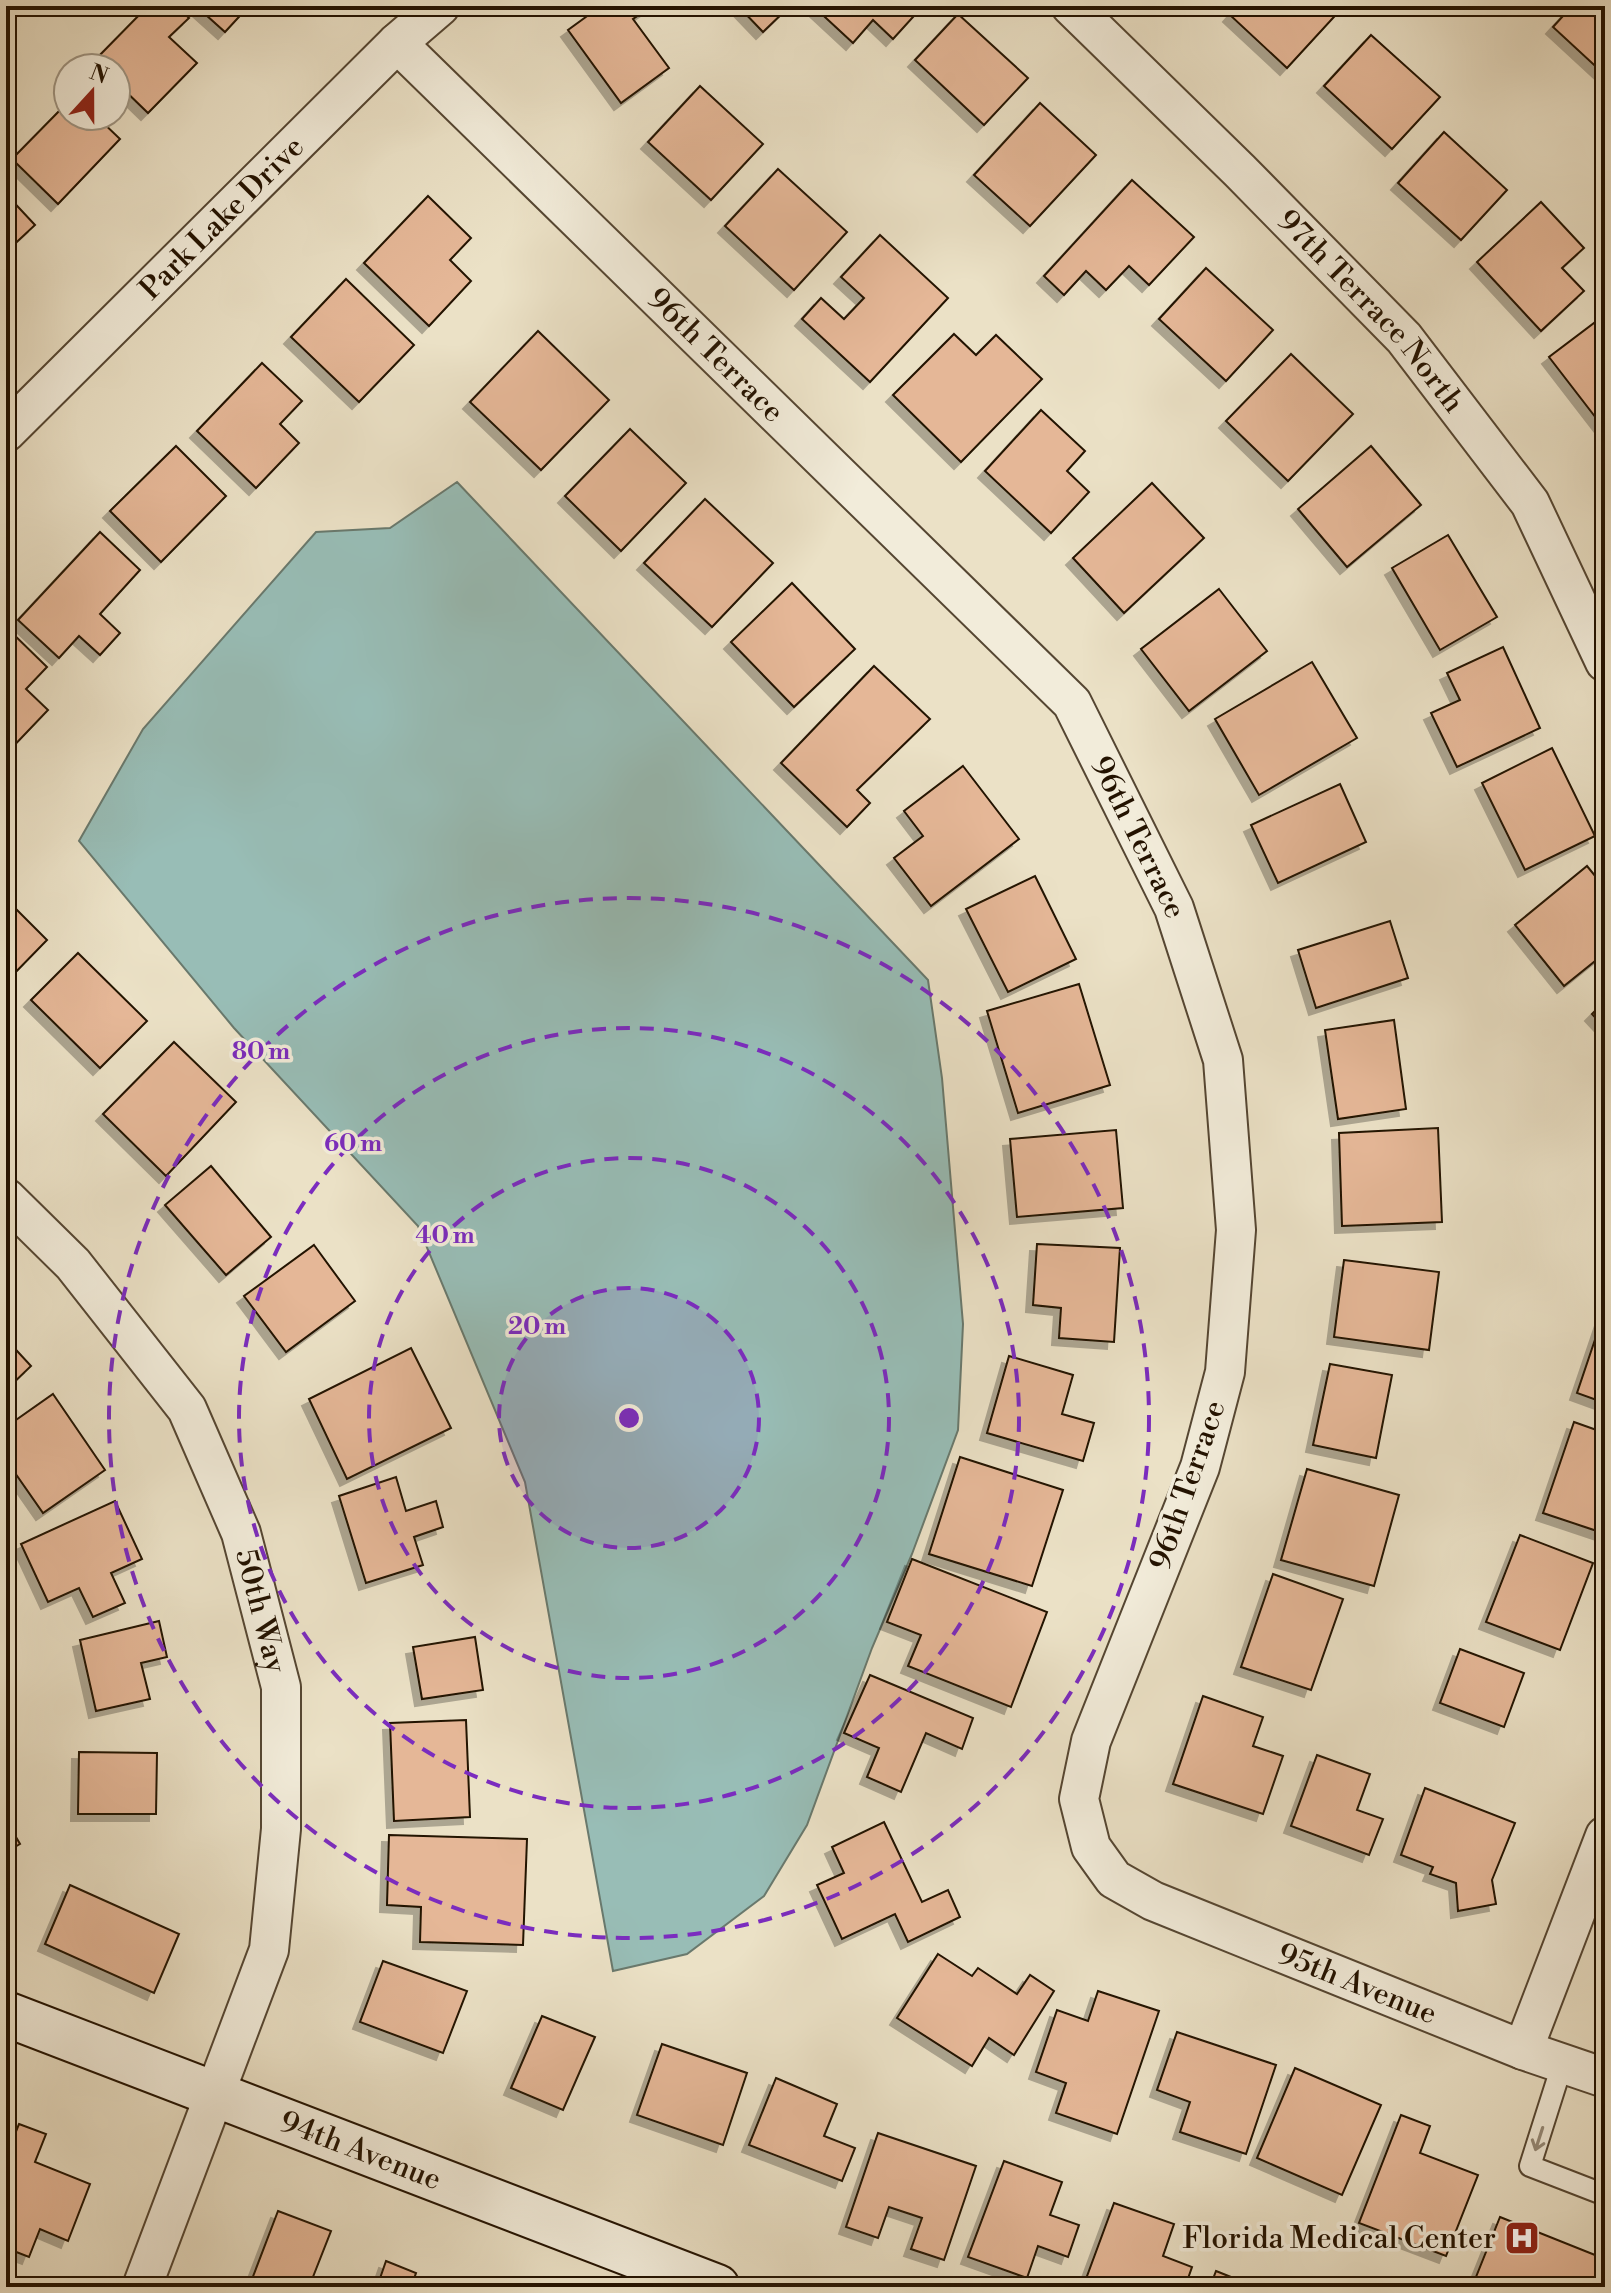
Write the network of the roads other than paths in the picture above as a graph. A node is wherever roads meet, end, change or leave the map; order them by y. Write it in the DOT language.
graph roads {
  1 [pos="440,6"];
  2 [pos="1071,6"];
  3 [pos="397,43"];
  4 [pos="6,432"];
  5 [pos="1605,662"];
  6 [pos="6,1198"];
  7 [pos="1605,1836"];
  8 [pos="1114,1879"];
  9 [pos="6,2014"];
  10 [pos="1523,2050"];
  11 [pos="1562,2065"];
  12 [pos="1605,2078"];
  13 [pos="217,2093"];
  14 [pos="1605,2195"];
  15 [pos="142,2287"];
  16 [pos="717,2287"];
  1 -- 3 [label="street, Park Lake Drive"];
  2 -- 5 [label="street, 97th Terrace North"];
  3 -- 4 [label="street, Park Lake Drive"];
  3 -- 8 [label="street, 96th Terrace"];
  6 -- 13 [label="street, 50th Way"];
  7 -- 10 [label="street"];
  8 -- 10 [label="street, 95th Avenue"];
  9 -- 13 [label="street, 94th Avenue"];
  10 -- 11 [label="street, 95th Avenue"];
  11 -- 12 [label="street, 95th Avenue"];
  11 -- 14 [label="lane, one-way"];
  13 -- 15 [label="street, 50th Way"];
  13 -- 16 [label="street, 94th Avenue"];
}
